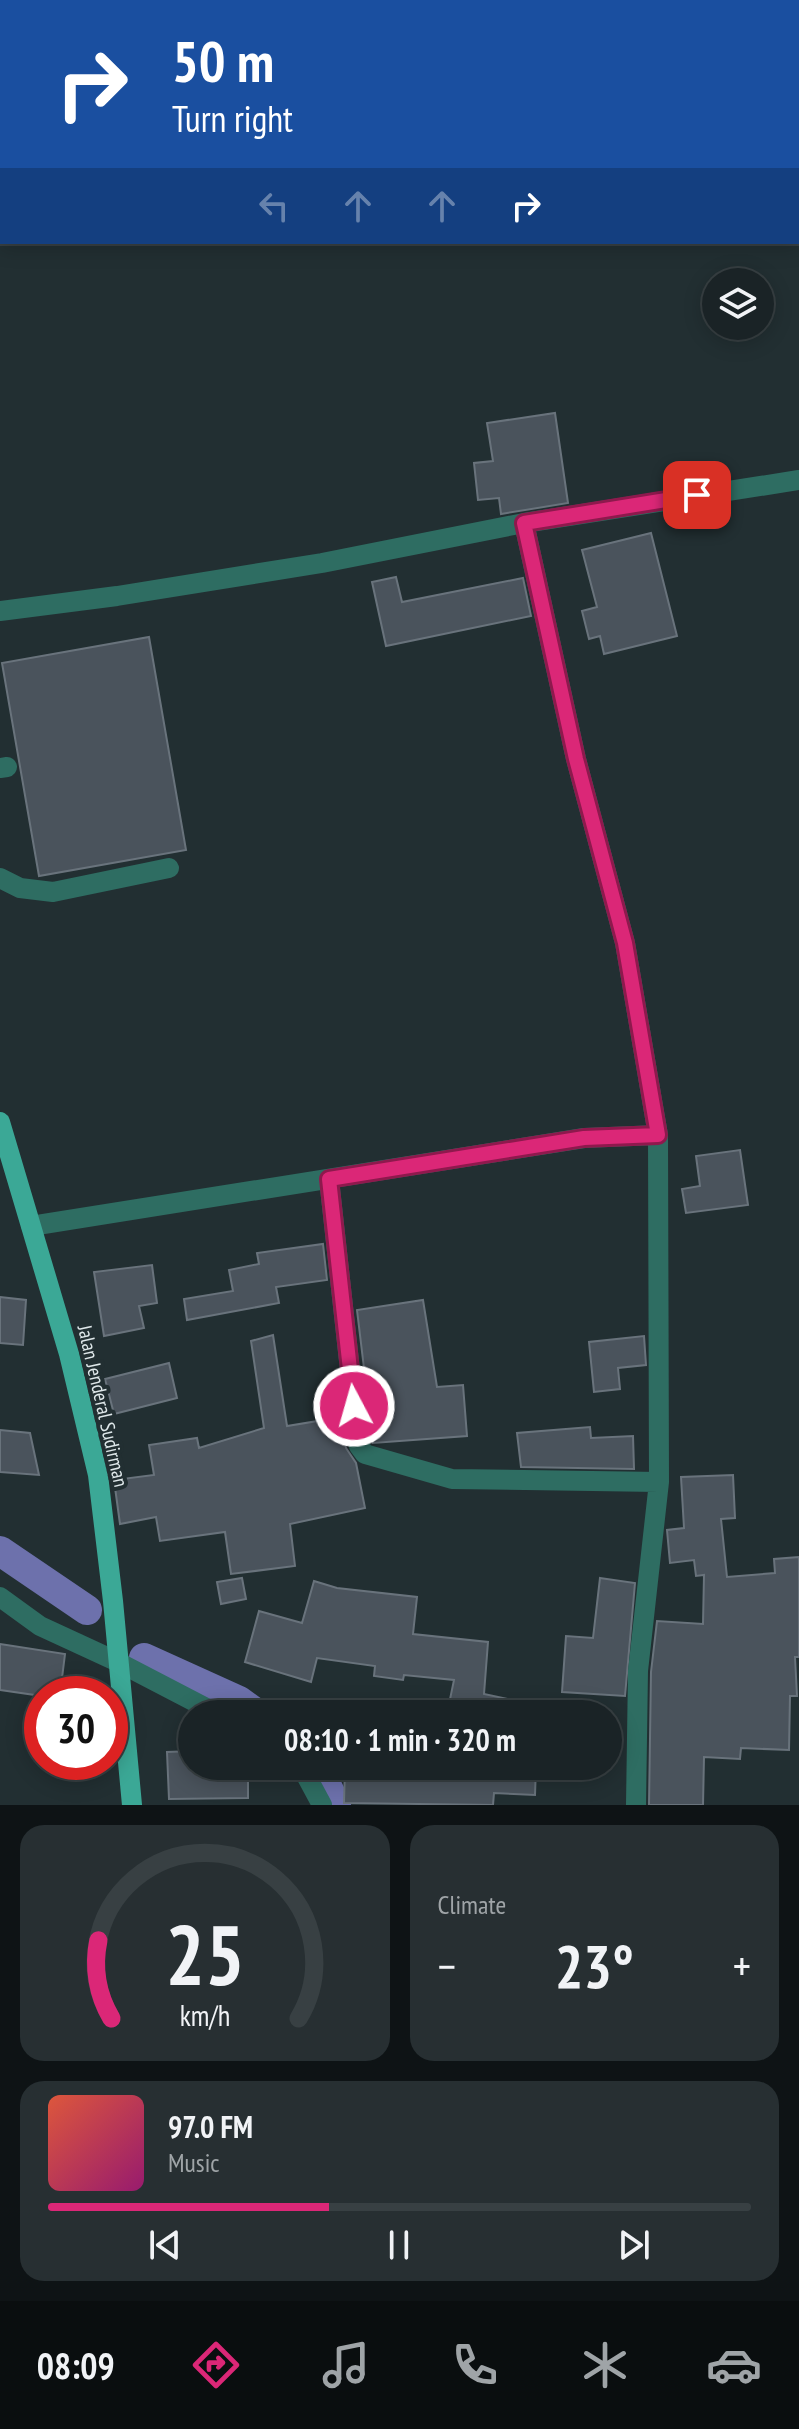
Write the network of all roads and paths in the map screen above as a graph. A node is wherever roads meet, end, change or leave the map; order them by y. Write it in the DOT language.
graph roads {
  1 [pos="799,480"];
  2 [pos="524,523"];
  3 [pos="0,611"];
  4 [pos="169,868"];
  5 [pos="0,878"];
  6 [pos="0,1122"];
  7 [pos="658,1135"];
  8 [pos="329,1179"];
  9 [pos="31,1226"];
  10 [pos="659,1482"];
  11 [pos="0,1597"];
  12 [pos="118,1657"];
  13 [pos="193,1700"];
  14 [pos="309,1780"];
  15 [pos="132,1805"];
  16 [pos="322,1805"];
  17 [pos="636,1805"];
  1 -- 2 [label="street"];
  2 -- 3 [label="street"];
  2 -- 7 [label="street"];
  4 -- 5 [label="street"];
  6 -- 9 [label="main road, Jalan Jenderal Sudirman"];
  7 -- 8 [label="street"];
  7 -- 10 [label="street"];
  8 -- 9 [label="street"];
  8 -- 10 [label="street"];
  9 -- 12 [label="main road, Jalan Jenderal Sudirman"];
  10 -- 17 [label="street"];
  11 -- 12 [label="street"];
  12 -- 13 [label="street"];
  12 -- 15 [label="main road, Jalan Jenderal Sudirman"];
  14 -- 16 [label="street"];
}
